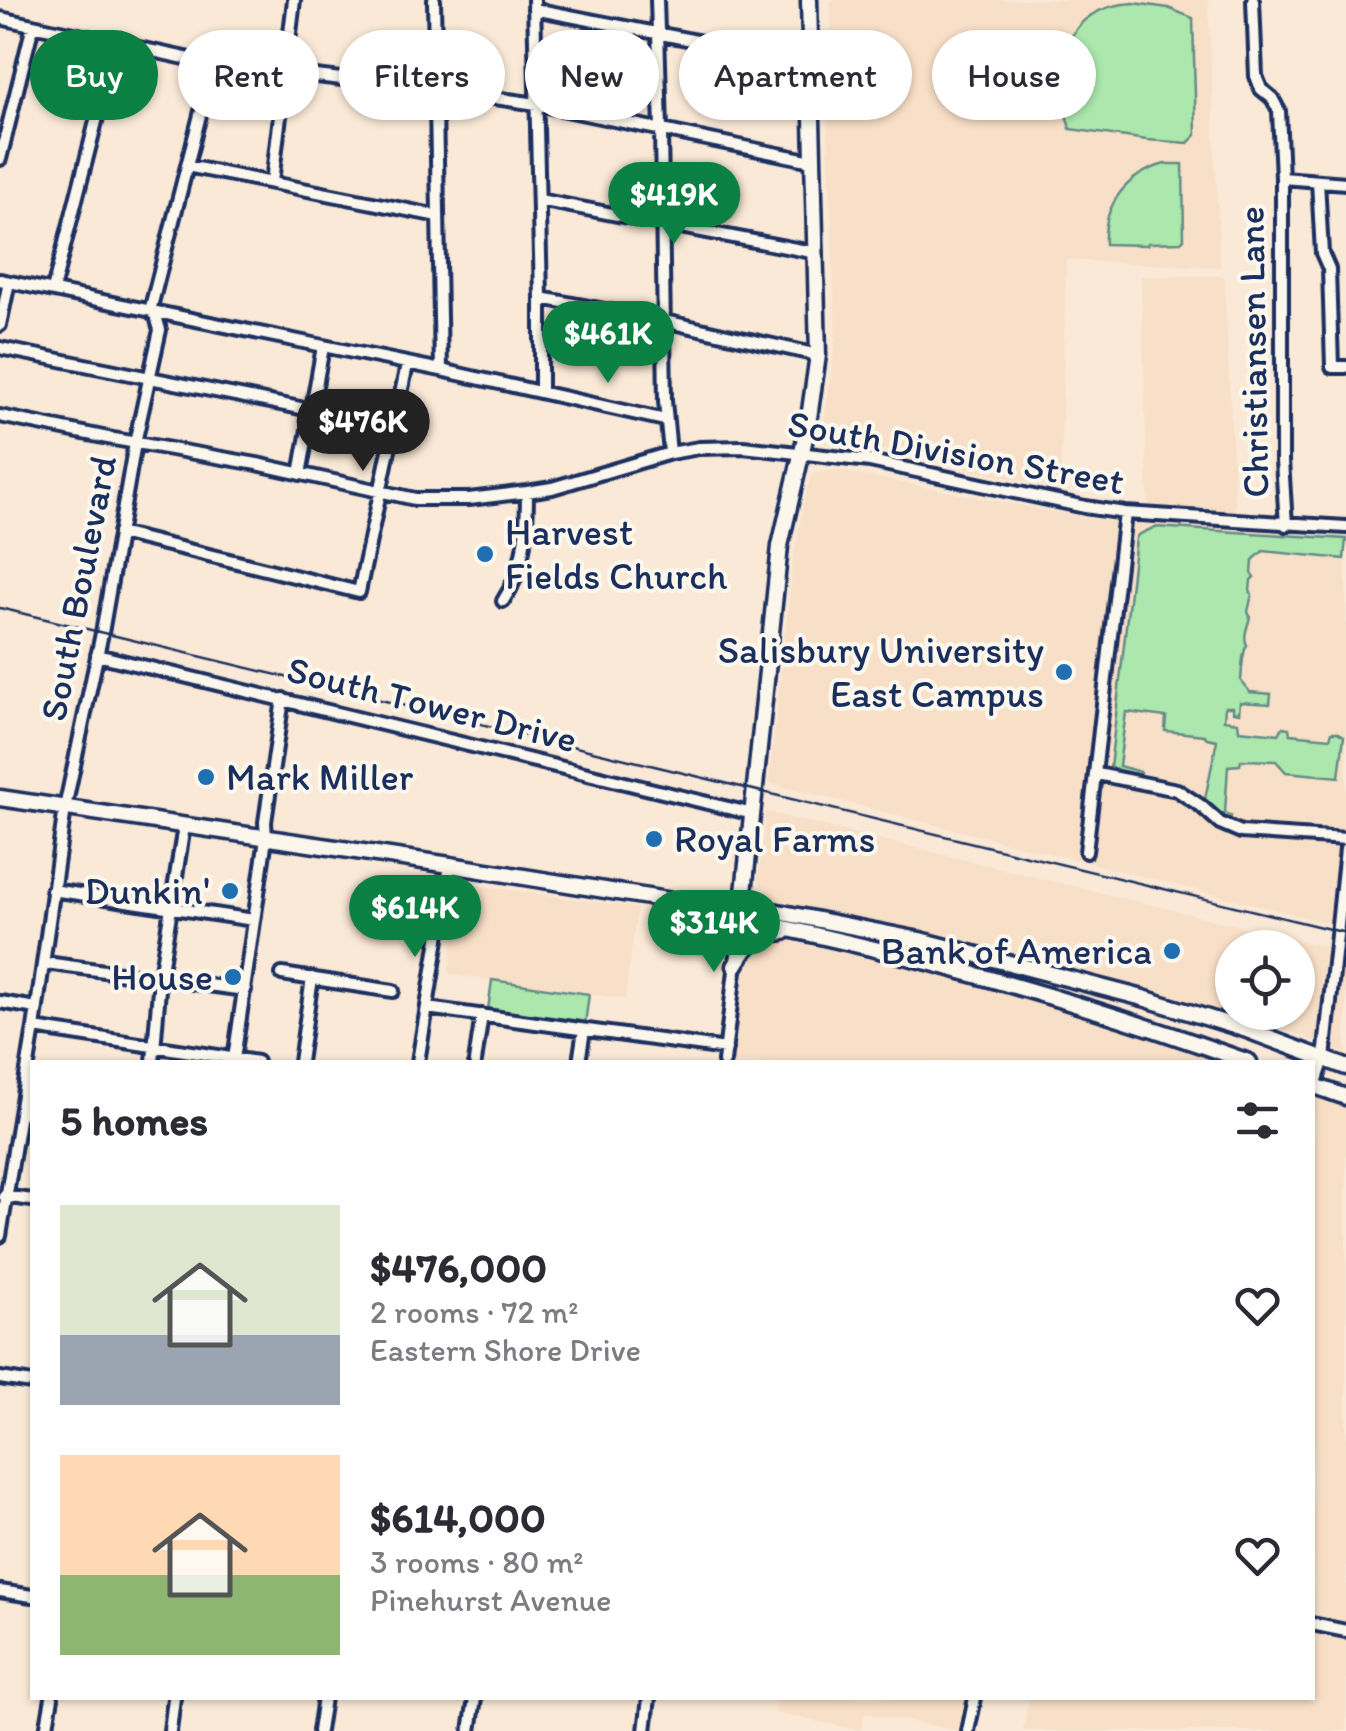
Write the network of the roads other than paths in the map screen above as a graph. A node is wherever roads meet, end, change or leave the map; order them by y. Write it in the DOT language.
graph roads {
  1 [pos="294,0"];
  2 [pos="434,0"];
  3 [pos="657,0"];
  4 [pos="808,0"];
  5 [pos="1253,0"];
  6 [pos="534,5"];
  7 [pos="0,18"];
  8 [pos="33,26"];
  9 [pos="53,30"];
  10 [pos="291,30"];
  11 [pos="435,30"];
  12 [pos="535,30"];
  13 [pos="637,30"];
  14 [pos="658,30"];
  15 [pos="809,30"];
  16 [pos="659,66"];
  17 [pos="97,120"];
  18 [pos="199,120"];
  19 [pos="280,120"];
  20 [pos="436,120"];
  21 [pos="537,120"];
  22 [pos="616,120"];
  23 [pos="811,120"];
  24 [pos="661,129"];
  25 [pos="0,159"];
  26 [pos="812,162"];
  27 [pos="187,166"];
  28 [pos="1282,178"];
  29 [pos="272,182"];
  30 [pos="1318,182"];
  31 [pos="1346,182"];
  32 [pos="540,200"];
  33 [pos="438,216"];
  34 [pos="662,224"];
  35 [pos="816,253"];
  36 [pos="5,281"];
  37 [pos="54,290"];
  38 [pos="541,298"];
  39 [pos="150,310"];
  40 [pos="664,320"];
  41 [pos="0,325"];
  42 [pos="323,347"];
  43 [pos="0,348"];
  44 [pos="818,355"];
  45 [pos="407,365"];
  46 [pos="1346,367"];
  47 [pos="441,370"];
  48 [pos="151,377"];
  49 [pos="541,392"];
  50 [pos="310,410"];
  51 [pos="0,416"];
  52 [pos="666,420"];
  53 [pos="136,443"];
  54 [pos="800,453"];
  55 [pos="670,454"];
  56 [pos="300,474"];
  57 [pos="527,492"];
  58 [pos="380,493"];
  59 [pos="1125,513"];
  60 [pos="1286,525"];
  61 [pos="1346,528"];
  62 [pos="119,533"];
  63 [pos="503,601"];
  64 [pos="97,655"];
  65 [pos="283,699"];
  66 [pos="1096,774"];
  67 [pos="0,798"];
  68 [pos="65,808"];
  69 [pos="753,814"];
  70 [pos="184,826"];
  71 [pos="266,838"];
  72 [pos="1346,839"];
  73 [pos="1346,849"];
  74 [pos="1086,852"];
  75 [pos="450,865"];
  76 [pos="747,866"];
  77 [pos="52,890"];
  78 [pos="172,908"];
  79 [pos="742,912"];
  80 [pos="781,912"];
  81 [pos="254,920"];
  82 [pos="796,930"];
  83 [pos="1004,962"];
  84 [pos="940,965"];
  85 [pos="43,966"];
  86 [pos="736,966"];
  87 [pos="282,974"];
  88 [pos="160,978"];
  89 [pos="312,978"];
  90 [pos="245,990"];
  91 [pos="393,991"];
  92 [pos="0,1002"];
  93 [pos="36,1008"];
  94 [pos="427,1008"];
  95 [pos="482,1015"];
  96 [pos="34,1028"];
  97 [pos="584,1030"];
  98 [pos="155,1048"];
  99 [pos="726,1048"];
  100 [pos="234,1059"];
  101 [pos="1324,1059"];
  102 [pos="152,1060"];
  103 [pos="242,1060"];
  104 [pos="300,1060"];
  105 [pos="418,1060"];
  106 [pos="475,1060"];
  107 [pos="579,1060"];
  108 [pos="724,1060"];
  109 [pos="1243,1060"];
  110 [pos="1346,1066"];
  111 [pos="1315,1083"];
  112 [pos="1315,1086"];
  113 [pos="1346,1097"];
  114 [pos="3,1196"];
  115 [pos="30,1200"];
  116 [pos="0,1236"];
  117 [pos="0,1378"];
  118 [pos="30,1383"];
  119 [pos="0,1590"];
  120 [pos="30,1596"];
  121 [pos="1315,1625"];
  122 [pos="1346,1631"];
  123 [pos="52,1700"];
  124 [pos="174,1700"];
  125 [pos="324,1700"];
  126 [pos="475,1700"];
  127 [pos="649,1700"];
  128 [pos="975,1700"];
  129 [pos="46,1731"];
  130 [pos="170,1731"];
  131 [pos="319,1731"];
  132 [pos="470,1731"];
  133 [pos="645,1731"];
  134 [pos="968,1731"];
  1 -- 10 [label="street"];
  2 -- 11 [label="street"];
  3 -- 14 [label="street"];
  4 -- 15 [label="main road"];
  5 -- 28 [label="street, Christiansen Lane"];
  6 -- 12 [label="street"];
  6 -- 13 [label="street"];
  7 -- 8 [label="street"];
  8 -- 9 [label="street"];
  8 -- 25 [label="street"];
  16 -- 24 [label="street"];
  17 -- 37 [label="street"];
  18 -- 27 [label="street"];
  19 -- 29 [label="street"];
  20 -- 33 [label="street"];
  21 -- 32 [label="street"];
  22 -- 24 [label="street"];
  23 -- 26 [label="main road"];
  24 -- 26 [label="street"];
  24 -- 34 [label="street"];
  26 -- 35 [label="main road"];
  27 -- 29 [label="street"];
  27 -- 39 [label="street"];
  28 -- 30 [label="street"];
  28 -- 60 [label="street, Christiansen Lane"];
  29 -- 33 [label="street"];
  30 -- 31 [label="street"];
  30 -- 46 [label="street"];
  32 -- 34 [label="street"];
  32 -- 38 [label="street"];
  33 -- 47 [label="street"];
  34 -- 35 [label="street"];
  34 -- 40 [label="street"];
  35 -- 44 [label="main road"];
  36 -- 37 [label="street"];
  36 -- 41 [label="street"];
  37 -- 39 [label="street"];
  38 -- 40 [label="street"];
  38 -- 49 [label="street"];
  39 -- 42 [label="street"];
  39 -- 48 [label="street, South Boulevard"];
  40 -- 44 [label="street"];
  40 -- 52 [label="street"];
  42 -- 45 [label="street"];
  42 -- 50 [label="street"];
  43 -- 48 [label="street"];
  44 -- 54 [label="main road"];
  45 -- 47 [label="street"];
  45 -- 58 [label="street"];
  47 -- 49 [label="street"];
  48 -- 50 [label="street"];
  48 -- 53 [label="street, South Boulevard"];
  49 -- 52 [label="street"];
  50 -- 56 [label="street"];
  51 -- 53 [label="street, South Division Street"];
  52 -- 55 [label="street"];
  53 -- 56 [label="street, South Division Street"];
  53 -- 62 [label="street, South Boulevard"];
  54 -- 55 [label="street, South Division Street"];
  54 -- 59 [label="street, South Division Street"];
  54 -- 69 [label="main road"];
  55 -- 57 [label="street, South Division Street"];
  56 -- 58 [label="street, South Division Street"];
  57 -- 58 [label="street, South Division Street"];
  57 -- 63 [label="street"];
  58 -- 62 [label="street"];
  59 -- 60 [label="street, South Division Street"];
  59 -- 66 [label="street"];
  60 -- 61 [label="street, South Division Street"];
  62 -- 64 [label="street, South Boulevard"];
  64 -- 65 [label="street, South Tower Drive"];
  64 -- 68 [label="street, South Boulevard"];
  65 -- 69 [label="street, South Tower Drive"];
  65 -- 71 [label="street"];
  66 -- 72 [label="street"];
  66 -- 74 [label="street"];
  67 -- 68 [label="main road"];
  68 -- 70 [label="main road"];
  68 -- 77 [label="street, South Boulevard"];
  69 -- 76 [label="main road"];
  70 -- 71 [label="main road"];
  70 -- 78 [label="street"];
  71 -- 75 [label="main road"];
  71 -- 81 [label="street"];
  73 -- 101 [label="street"];
  75 -- 79 [label="main road"];
  75 -- 94 [label="street"];
  76 -- 79 [label="main road"];
  76 -- 80 [label="main road"];
  77 -- 78 [label="street"];
  77 -- 85 [label="street, South Boulevard"];
  78 -- 81 [label="street"];
  78 -- 88 [label="street"];
  79 -- 80 [label="main road"];
  79 -- 82 [label="main road"];
  79 -- 86 [label="street"];
  80 -- 83 [label="main road"];
  81 -- 90 [label="street"];
  82 -- 84 [label="main road"];
  82 -- 86 [label="main road"];
  83 -- 84 [label="main road"];
  83 -- 101 [label="main road"];
  84 -- 109 [label="main road"];
  85 -- 88 [label="street"];
  85 -- 93 [label="street, South Boulevard"];
  86 -- 99 [label="street"];
  87 -- 89 [label="street"];
  88 -- 90 [label="street"];
  88 -- 98 [label="street"];
  89 -- 91 [label="street"];
  89 -- 104 [label="street"];
  90 -- 100 [label="street"];
  92 -- 93 [label="street"];
  93 -- 96 [label="street, South Boulevard"];
  94 -- 95 [label="street"];
  94 -- 105 [label="street"];
  95 -- 97 [label="street"];
  95 -- 106 [label="street"];
  96 -- 98 [label="street"];
  96 -- 114 [label="street, South Boulevard"];
  97 -- 99 [label="street"];
  97 -- 107 [label="street"];
  98 -- 100 [label="street"];
  98 -- 102 [label="street"];
  99 -- 108 [label="street"];
  100 -- 103 [label="street"];
  101 -- 110 [label="main road"];
  101 -- 111 [label="street"];
  112 -- 113 [label="main road"];
  114 -- 115 [label="street"];
  114 -- 116 [label="street, South Boulevard"];
  117 -- 118 [label="street"];
  119 -- 120 [label="street"];
  121 -- 122 [label="street"];
  123 -- 129 [label="street"];
  124 -- 130 [label="street"];
  125 -- 131 [label="street"];
  126 -- 132 [label="street"];
  127 -- 133 [label="street"];
  128 -- 134 [label="street"];
}
